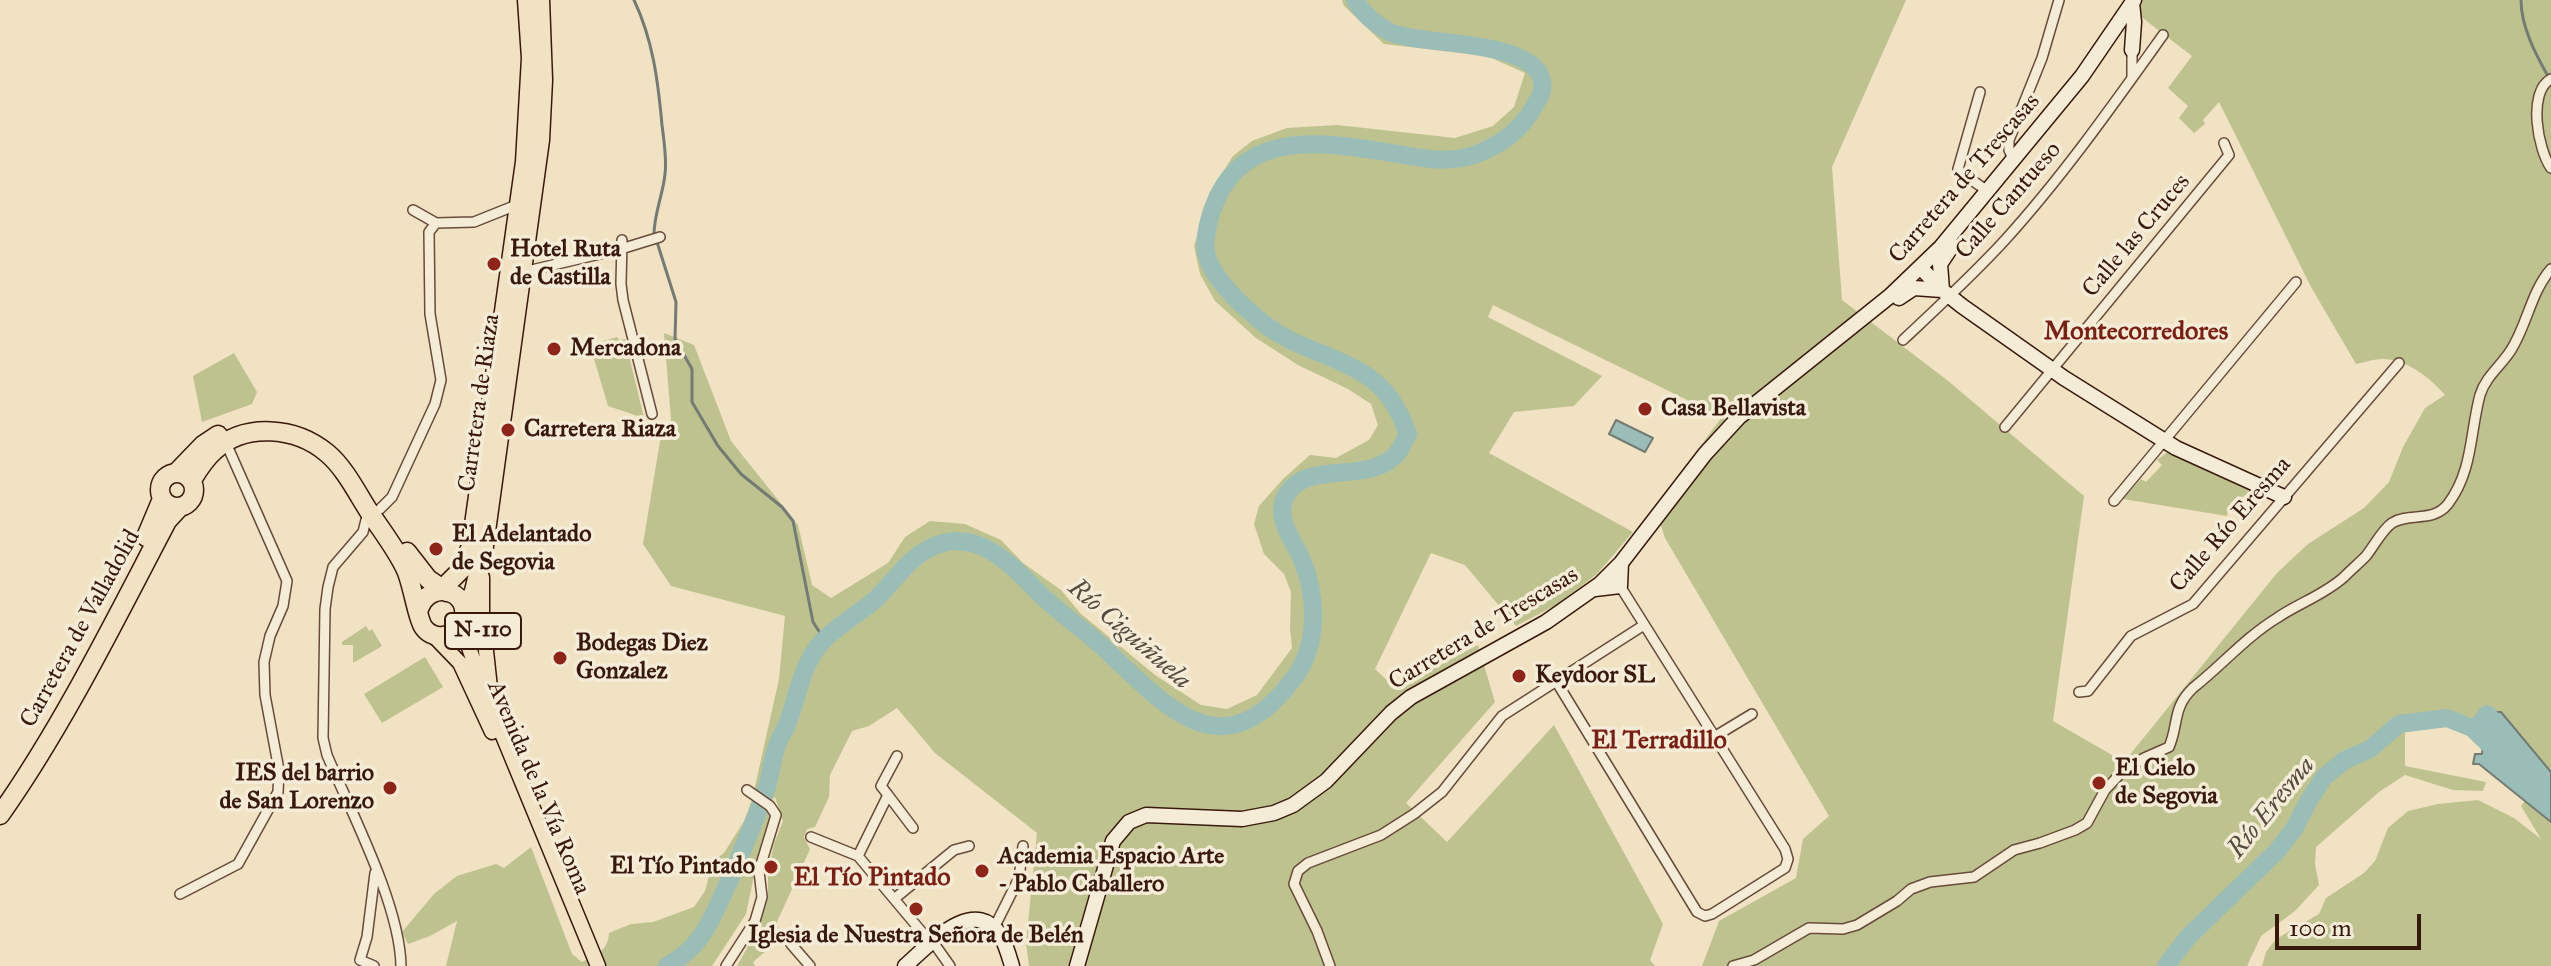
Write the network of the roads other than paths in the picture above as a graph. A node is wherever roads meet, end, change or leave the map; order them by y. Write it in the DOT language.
graph roads {
  1 [pos="527,0"];
  2 [pos="540,0"];
  3 [pos="2059,0"];
  4 [pos="2133,1"];
  5 [pos="2120,21"];
  6 [pos="2163,35"];
  7 [pos="2132,50"];
  8 [pos="2132,77"];
  9 [pos="2551,79"];
  10 [pos="1980,92"];
  11 [pos="2224,143"];
  12 [pos="2014,161"];
  13 [pos="2551,168"];
  14 [pos="1986,195"];
  15 [pos="519,204"];
  16 [pos="413,210"];
  17 [pos="436,223"];
  18 [pos="660,237"];
  19 [pos="622,245"];
  20 [pos="1921,268"];
  21 [pos="2551,269"];
  22 [pos="523,272"];
  23 [pos="2296,282"];
  24 [pos="1946,294"];
  25 [pos="1864,316"];
  26 [pos="1903,340"];
  27 [pos="2399,363"];
  28 [pos="2052,370"];
  29 [pos="652,414"];
  30 [pos="2005,427"];
  31 [pos="2163,440"];
  32 [pos="226,443"];
  33 [pos="184,477"];
  34 [pos="2284,497"];
  35 [pos="162,499"];
  36 [pos="2114,501"];
  37 [pos="179,508"];
  38 [pos="374,509"];
  39 [pos="363,532"];
  40 [pos="384,533"];
  41 [pos="477,552"];
  42 [pos="1621,563"];
  43 [pos="419,569"];
  44 [pos="1620,586"];
  45 [pos="1594,589"];
  46 [pos="443,590"];
  47 [pos="419,609"];
  48 [pos="463,620"];
  49 [pos="1644,625"];
  50 [pos="433,635"];
  51 [pos="1556,681"];
  52 [pos="2079,692"];
  53 [pos="493,708"];
  54 [pos="1752,714"];
  55 [pos="1714,737"];
  56 [pos="897,756"];
  57 [pos="750,792"];
  58 [pos="888,795"];
  59 [pos="0,797"];
  60 [pos="0,815"];
  61 [pos="913,828"];
  62 [pos="811,837"];
  63 [pos="969,846"];
  64 [pos="1023,846"];
  65 [pos="858,856"];
  66 [pos="375,869"];
  67 [pos="180,894"];
  68 [pos="894,899"];
  69 [pos="994,928"];
  70 [pos="932,943"];
  71 [pos="791,944"];
  72 [pos="591,960"];
  73 [pos="374,966"];
  74 [pos="401,966"];
  75 [pos="726,966"];
  76 [pos="810,966"];
  77 [pos="905,966"];
  78 [pos="950,966"];
  79 [pos="1012,966"];
  80 [pos="1077,966"];
  81 [pos="1330,966"];
  82 [pos="1733,966"];
  1 -- 15 [label="highway, Carretera de Riaza / N-110"];
  2 -- 22 [label="highway, Carretera de Riaza / N-110"];
  3 -- 12 [label="street"];
  4 -- 5 [label="street, Carretera de Trescasas"];
  4 -- 7 [label="street"];
  5 -- 7 [label="street"];
  5 -- 12 [label="street, Carretera de Trescasas"];
  6 -- 8 [label="street, Calle Cantueso"];
  7 -- 8 [label="street"];
  8 -- 24 [label="street, Calle Cantueso"];
  9 -- 13 [label="street"];
  10 -- 14 [label="street"];
  11 -- 28 [label="street, Calle las Cruces"];
  12 -- 14 [label="street, Carretera de Trescasas"];
  14 -- 20 [label="street, Carretera de Trescasas"];
  14 -- 24 [label="street"];
  15 -- 17 [label="street"];
  15 -- 41 [label="highway, Carretera de Riaza / N-110"];
  16 -- 17 [label="street"];
  17 -- 38 [label="street"];
  18 -- 19 [label="street"];
  19 -- 22 [label="street"];
  19 -- 29 [label="street"];
  20 -- 24 [label="street"];
  20 -- 25 [label="street, Carretera de Trescasas"];
  21 -- 82 [label="street"];
  22 -- 41 [label="highway, Carretera de Riaza / N-110"];
  23 -- 31 [label="street"];
  24 -- 25 [label="street"];
  24 -- 26 [label="street, Calle Cantueso"];
  24 -- 28 [label="street"];
  25 -- 42 [label="street, Carretera de Trescasas"];
  27 -- 34 [label="street, Calle Río Eresma"];
  28 -- 30 [label="street, Calle las Cruces"];
  28 -- 31 [label="street"];
  31 -- 34 [label="street"];
  31 -- 36 [label="street"];
  32 -- 33 [label="highway"];
  32 -- 38 [label="highway"];
  32 -- 67 [label="street"];
  33 -- 35 [label="highway"];
  33 -- 37 [label="highway"];
  33 -- 38 [label="highway"];
  34 -- 52 [label="street, Calle Río Eresma"];
  35 -- 37 [label="highway"];
  35 -- 59 [label="highway, Carretera de Valladolid"];
  37 -- 60 [label="highway, Carretera de Valladolid"];
  38 -- 39 [label="street"];
  38 -- 40 [label="highway"];
  38 -- 43 [label="highway"];
  39 -- 40 [label="street"];
  39 -- 66 [label="street"];
  40 -- 47 [label="highway"];
  41 -- 43 [label="highway"];
  41 -- 46 [label="highway, Carretera de Riaza / N-110"];
  41 -- 48 [label="highway, Carretera de Riaza / N-110"];
  41 -- 53 [label="main road, Avenida de la Vía Roma / N-110"];
  42 -- 44 [label="street"];
  42 -- 45 [label="street, Carretera de Trescasas"];
  43 -- 46 [label="highway"];
  44 -- 45 [label="street"];
  44 -- 49 [label="street"];
  45 -- 80 [label="street, Carretera de Trescasas"];
  46 -- 47 [label="highway"];
  46 -- 48 [label="highway"];
  47 -- 50 [label="highway"];
  48 -- 50 [label="highway"];
  48 -- 53 [label="main road, Avenida de la Vía Roma"];
  49 -- 51 [label="street"];
  49 -- 55 [label="street"];
  50 -- 72 [label="main road, Avenida de la Vía Roma"];
  51 -- 55 [label="street"];
  51 -- 81 [label="street"];
  53 -- 72 [label="main road, Avenida de la Vía Roma"];
  54 -- 55 [label="street"];
  56 -- 58 [label="street"];
  57 -- 75 [label="street"];
  58 -- 61 [label="street"];
  58 -- 65 [label="street"];
  62 -- 65 [label="street"];
  63 -- 68 [label="street"];
  64 -- 69 [label="street"];
  65 -- 68 [label="street"];
  66 -- 73 [label="street"];
  66 -- 74 [label="street"];
  68 -- 70 [label="street"];
  69 -- 70 [label="street"];
  69 -- 79 [label="street"];
  70 -- 77 [label="street"];
  70 -- 78 [label="street"];
  71 -- 76 [label="street"];
}
